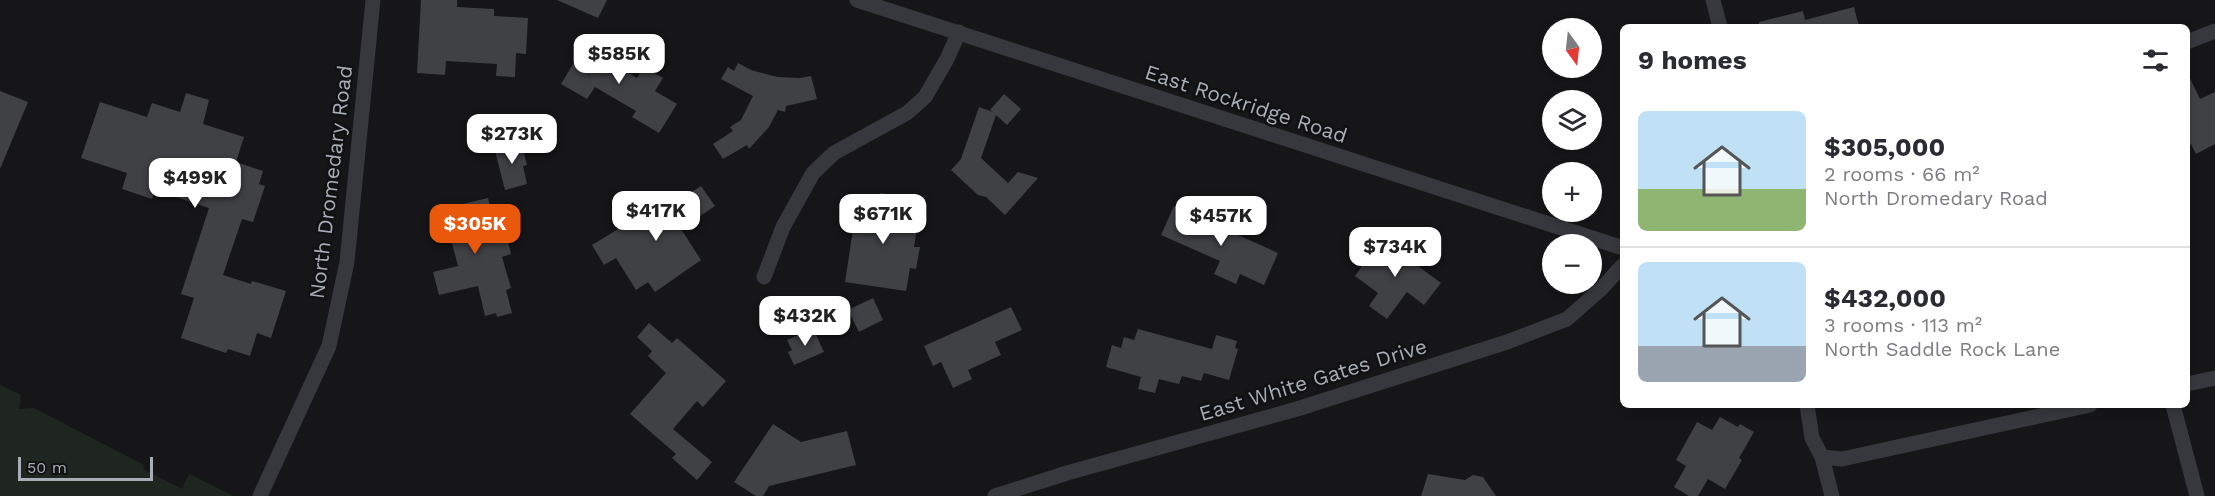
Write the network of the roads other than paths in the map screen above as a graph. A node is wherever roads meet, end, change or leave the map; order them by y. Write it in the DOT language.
graph roads {
  1 [pos="373,0"];
  2 [pos="856,0"];
  3 [pos="1713,0"];
  4 [pos="1719,24"];
  5 [pos="2215,31"];
  6 [pos="959,32"];
  7 [pos="2190,41"];
  8 [pos="1620,247"];
  9 [pos="1620,268"];
  10 [pos="764,277"];
  11 [pos="2215,378"];
  12 [pos="2190,383"];
  13 [pos="1807,408"];
  14 [pos="2076,408"];
  15 [pos="2174,408"];
  16 [pos="1822,457"];
  17 [pos="260,496"];
  18 [pos="995,496"];
  19 [pos="1832,496"];
  20 [pos="2197,496"];
  1 -- 17 [label="street, North Dromedary Road"];
  2 -- 6 [label="street, East Rockridge Road"];
  3 -- 4 [label="street"];
  5 -- 7 [label="street"];
  6 -- 8 [label="street, East Rockridge Road"];
  6 -- 10 [label="street"];
  9 -- 18 [label="street, East White Gates Drive"];
  11 -- 12 [label="street"];
  13 -- 16 [label="street"];
  14 -- 16 [label="street"];
  15 -- 20 [label="street"];
  16 -- 19 [label="street"];
}
